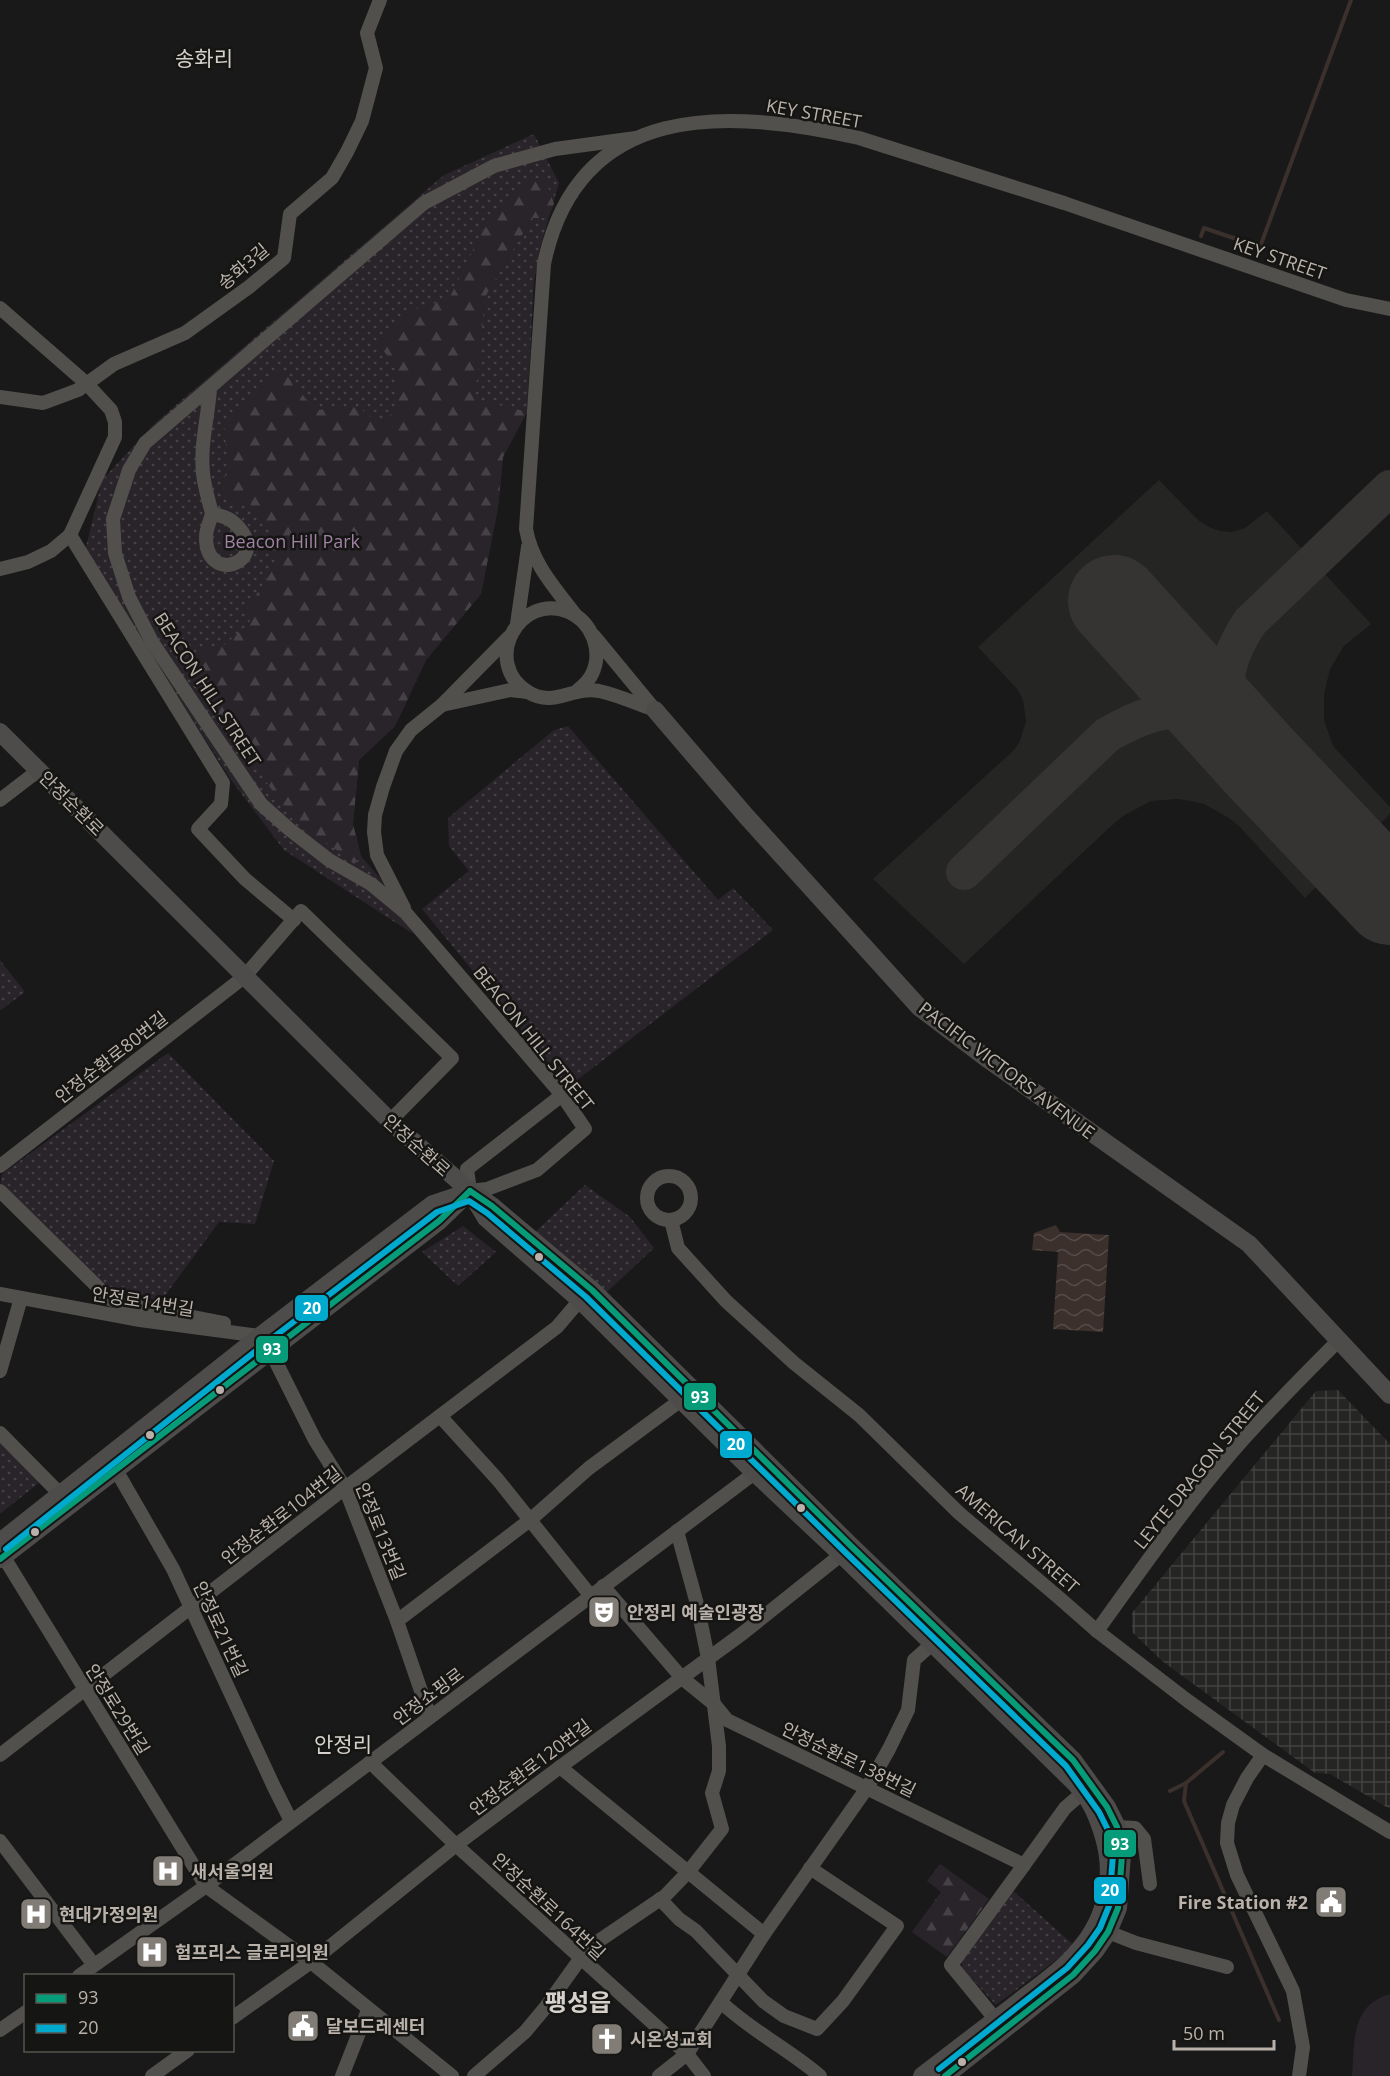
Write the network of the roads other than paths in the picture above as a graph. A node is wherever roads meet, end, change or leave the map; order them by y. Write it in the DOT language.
graph roads {
  1 [pos="380,0"];
  2 [pos="636,138"];
  3 [pos="0,308"];
  4 [pos="1390,309"];
  5 [pos="86,383"];
  6 [pos="210,389"];
  7 [pos="0,397"];
  8 [pos="212,514"];
  9 [pos="70,535"];
  10 [pos="529,545"];
  11 [pos="0,569"];
  12 [pos="577,617"];
  13 [pos="518,624"];
  14 [pos="591,633"];
  15 [pos="510,637"];
  16 [pos="577,691"];
  17 [pos="528,692"];
  18 [pos="442,705"];
  19 [pos="656,710"];
  20 [pos="0,732"];
  21 [pos="39,770"];
  22 [pos="0,800"];
  23 [pos="406,914"];
  24 [pos="294,920"];
  25 [pos="244,977"];
  26 [pos="562,1095"];
  27 [pos="390,1121"];
  28 [pos="0,1166"];
  29 [pos="0,1191"];
  30 [pos="470,1191"];
  31 [pos="672,1220"];
  32 [pos="0,1294"];
  33 [pos="21,1298"];
  34 [pos="580,1300"];
  35 [pos="266,1339"];
  36 [pos="1338,1341"];
  37 [pos="0,1371"];
  38 [pos="1390,1395"];
  39 [pos="681,1400"];
  40 [pos="440,1416"];
  41 [pos="0,1433"];
  42 [pos="112,1463"];
  43 [pos="761,1468"];
  44 [pos="345,1488"];
  45 [pos="65,1499"];
  46 [pos="530,1520"];
  47 [pos="677,1532"];
  48 [pos="846,1550"];
  49 [pos="1,1552"];
  50 [pos="603,1586"];
  51 [pos="590,1595"];
  52 [pos="192,1608"];
  53 [pos="397,1621"];
  54 [pos="1097,1631"];
  55 [pos="937,1639"];
  56 [pos="708,1658"];
  57 [pos="682,1678"];
  58 [pos="85,1689"];
  59 [pos="714,1704"];
  60 [pos="430,1717"];
  61 [pos="0,1755"];
  62 [pos="1263,1755"];
  63 [pos="370,1762"];
  64 [pos="560,1767"];
  65 [pos="867,1788"];
  66 [pos="1088,1788"];
  67 [pos="291,1821"];
  68 [pos="1117,1827"];
  69 [pos="1390,1832"];
  70 [pos="0,1841"];
  71 [pos="456,1845"];
  72 [pos="1024,1865"];
  73 [pos="810,1868"];
  74 [pos="689,1871"];
  75 [pos="1150,1884"];
  76 [pos="206,1886"];
  77 [pos="660,1899"];
  78 [pos="1108,1932"];
  79 [pos="764,1934"];
  80 [pos="580,1959"];
  81 [pos="311,1962"];
  82 [pos="94,1965"];
  83 [pos="1227,1967"];
  84 [pos="82,1974"];
  85 [pos="739,1975"];
  86 [pos="721,2001"];
  87 [pos="368,2010"];
  88 [pos="24,2013"];
  89 [pos="234,2017"];
  90 [pos="1000,2025"];
  91 [pos="0,2030"];
  92 [pos="185,2052"];
  93 [pos="687,2054"];
  94 [pos="152,2076"];
  95 [pos="342,2076"];
  96 [pos="453,2076"];
  97 [pos="474,2076"];
  98 [pos="659,2076"];
  99 [pos="704,2076"];
  100 [pos="820,2076"];
  101 [pos="922,2076"];
  102 [pos="945,2076"];
  103 [pos="1299,2076"];
  1 -- 5 [label="street, 송화3길"];
  2 -- 4 [label="street, KEY STREET"];
  2 -- 6 [label="street, BEACON HILL STREET"];
  2 -- 10 [label="street, KEY STREET"];
  3 -- 5 [label="street"];
  5 -- 7 [label="street, 송화3길"];
  5 -- 9 [label="street"];
  6 -- 8 [label="street"];
  6 -- 23 [label="street, BEACON HILL STREET"];
  9 -- 11 [label="street"];
  9 -- 24 [label="street"];
  10 -- 12 [label="street"];
  10 -- 13 [label="street"];
  12 -- 13 [label="street"];
  12 -- 14 [label="street"];
  13 -- 15 [label="street"];
  14 -- 16 [label="street"];
  14 -- 19 [label="street"];
  15 -- 17 [label="street"];
  15 -- 18 [label="street"];
  16 -- 17 [label="street"];
  16 -- 19 [label="street"];
  17 -- 18 [label="street"];
  18 -- 23 [label="street"];
  19 -- 36 [label="main road, PACIFIC VICTORS AVENUE"];
  20 -- 21 [label="main road, 안정순환로"];
  21 -- 22 [label="street"];
  21 -- 25 [label="main road, 안정순환로"];
  23 -- 26 [label="street, BEACON HILL STREET"];
  24 -- 25 [label="street, 안정순환로80번길"];
  24 -- 27 [label="street"];
  25 -- 27 [label="main road, 안정순환로"];
  25 -- 28 [label="street, 안정순환로80번길"];
  26 -- 30 [label="street"];
  26 -- 30 [label="street, BEACON HILL STREET"];
  27 -- 30 [label="main road, 안정순환로"];
  29 -- 35 [label="street"];
  30 -- 34 [label="main road, 안정순환로"];
  30 -- 35 [label="main road"];
  30 -- 43 [label="main road, 안정순환로"];
  31 -- 54 [label="street, AMERICAN STREET"];
  32 -- 33 [label="street, 안정로14번길"];
  33 -- 35 [label="street, 안정로14번길"];
  33 -- 37 [label="street"];
  34 -- 39 [label="main road, 안정순환로"];
  34 -- 40 [label="street, 안정순환로104번길"];
  35 -- 42 [label="main road"];
  35 -- 44 [label="street, 안정로13번길"];
  36 -- 38 [label="main road, PACIFIC VICTORS AVENUE"];
  36 -- 54 [label="street, LEYTE DRAGON STREET"];
  39 -- 43 [label="main road, 안정순환로"];
  39 -- 46 [label="street"];
  40 -- 44 [label="street, 안정순환로104번길"];
  40 -- 46 [label="street"];
  41 -- 45 [label="street"];
  42 -- 45 [label="main road"];
  42 -- 52 [label="street, 안정로21번길"];
  43 -- 47 [label="street, 안정쇼핑로"];
  43 -- 48 [label="main road, 안정순환로"];
  44 -- 52 [label="street, 안정순환로104번길"];
  44 -- 53 [label="street, 안정로13번길"];
  45 -- 49 [label="main road"];
  46 -- 51 [label="street"];
  46 -- 53 [label="street"];
  47 -- 50 [label="street, 안정쇼핑로"];
  47 -- 56 [label="street"];
  48 -- 55 [label="main road, 안정순환로"];
  48 -- 56 [label="street, 안정순환로120번길"];
  49 -- 58 [label="street, 안정로29번길"];
  50 -- 51 [label="street, 안정쇼핑로"];
  50 -- 57 [label="street, 안정순환로138번길"];
  51 -- 60 [label="street, 안정쇼핑로"];
  52 -- 58 [label="street, 안정순환로104번길"];
  52 -- 67 [label="street, 안정로21번길"];
  53 -- 60 [label="street, 안정로13번길"];
  54 -- 62 [label="street, AMERICAN STREET"];
  55 -- 65 [label="street"];
  55 -- 66 [label="main road, 안정순환로"];
  56 -- 57 [label="street, 안정순환로120번길"];
  56 -- 59 [label="street"];
  57 -- 59 [label="street, 안정순환로138번길"];
  57 -- 64 [label="street, 안정순환로120번길"];
  58 -- 61 [label="street, 안정순환로104번길"];
  58 -- 76 [label="street, 안정로29번길"];
  59 -- 65 [label="street, 안정순환로138번길"];
  59 -- 74 [label="street"];
  60 -- 63 [label="street, 안정쇼핑로"];
  62 -- 69 [label="street, AMERICAN STREET"];
  62 -- 103 [label="street"];
  63 -- 67 [label="street, 안정쇼핑로"];
  63 -- 71 [label="street, 안정순환로164번길"];
  64 -- 71 [label="street, 안정순환로120번길"];
  64 -- 74 [label="street"];
  65 -- 72 [label="street, 안정순환로138번길"];
  65 -- 73 [label="street"];
  66 -- 68 [label="main road, 안정순환로"];
  66 -- 72 [label="street"];
  66 -- 90 [label="main road, 안정순환로"];
  67 -- 76 [label="street, 안정쇼핑로"];
  68 -- 75 [label="street"];
  68 -- 78 [label="main road, 안정순환로"];
  70 -- 82 [label="street"];
  71 -- 80 [label="street, 안정순환로164번길"];
  71 -- 81 [label="street, 안정순환로120번길"];
  72 -- 90 [label="street"];
  73 -- 79 [label="street"];
  73 -- 85 [label="street"];
  74 -- 77 [label="street"];
  74 -- 79 [label="street"];
  76 -- 81 [label="street"];
  76 -- 82 [label="street, 안정쇼핑로"];
  77 -- 80 [label="street"];
  77 -- 85 [label="street"];
  78 -- 83 [label="street"];
  78 -- 90 [label="main road, 안정순환로"];
  79 -- 85 [label="street"];
  80 -- 93 [label="street, 안정순환로164번길"];
  80 -- 97 [label="street"];
  81 -- 87 [label="street"];
  81 -- 89 [label="street, 안정순환로120번길"];
  82 -- 84 [label="street, 안정쇼핑로"];
  85 -- 86 [label="street"];
  86 -- 93 [label="street"];
  86 -- 100 [label="street"];
  87 -- 95 [label="street"];
  87 -- 96 [label="street"];
  88 -- 91 [label="street"];
  90 -- 101 [label="main road, 안정순환로"];
  90 -- 102 [label="main road, 안정순환로"];
  92 -- 94 [label="street"];
  93 -- 98 [label="street"];
  93 -- 99 [label="street, 안정순환로164번길"];
}
